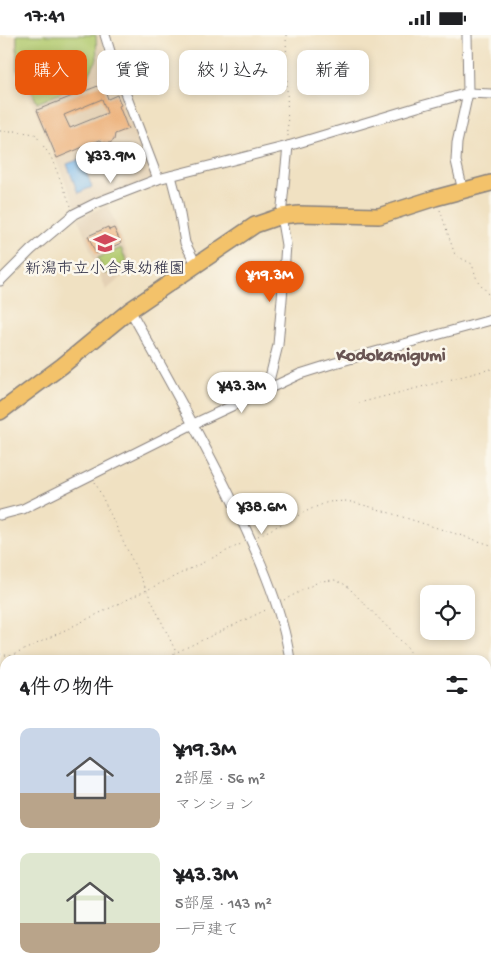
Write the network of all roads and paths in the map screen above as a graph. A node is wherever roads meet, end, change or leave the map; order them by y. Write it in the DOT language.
graph roads {
  1 [pos="105,35"];
  2 [pos="286,35"];
  3 [pos="467,35"];
  4 [pos="468,93"];
  5 [pos="491,94"];
  6 [pos="0,131"];
  7 [pos="288,146"];
  8 [pos="171,176"];
  9 [pos="158,179"];
  10 [pos="491,183"];
  11 [pos="464,191"];
  12 [pos="436,198"];
  13 [pos="74,214"];
  14 [pos="281,216"];
  15 [pos="196,264"];
  16 [pos="0,281"];
  17 [pos="491,304"];
  18 [pos="130,310"];
  19 [pos="491,320"];
  20 [pos="491,369"];
  21 [pos="267,389"];
  22 [pos="359,403"];
  23 [pos="0,412"];
  24 [pos="194,424"];
  25 [pos="92,475"];
  26 [pos="0,515"];
  27 [pos="251,538"];
  28 [pos="491,545"];
  29 [pos="148,591"];
  30 [pos="276,605"];
  31 [pos="176,651"];
  32 [pos="12,655"];
  33 [pos="169,655"];
  34 [pos="289,655"];
  35 [pos="412,655"];
  1 -- 9 [label="street"];
  2 -- 7 [label="path"];
  3 -- 4 [label="street"];
  4 -- 5 [label="street"];
  4 -- 7 [label="street"];
  4 -- 11 [label="street"];
  6 -- 13 [label="path"];
  7 -- 8 [label="street"];
  7 -- 14 [label="street"];
  8 -- 9 [label="street"];
  8 -- 15 [label="street"];
  9 -- 13 [label="street"];
  10 -- 11 [label="highway"];
  11 -- 12 [label="highway"];
  12 -- 14 [label="highway"];
  12 -- 17 [label="path"];
  13 -- 16 [label="street"];
  14 -- 15 [label="highway"];
  14 -- 21 [label="street"];
  15 -- 18 [label="highway"];
  18 -- 23 [label="highway"];
  18 -- 24 [label="street"];
  19 -- 21 [label="street"];
  20 -- 22 [label="path"];
  21 -- 24 [label="street"];
  24 -- 25 [label="street"];
  24 -- 27 [label="street"];
  25 -- 26 [label="street"];
  25 -- 29 [label="path"];
  27 -- 28 [label="path"];
  27 -- 29 [label="path"];
  27 -- 30 [label="street"];
  29 -- 31 [label="path"];
  29 -- 32 [label="path"];
  30 -- 31 [label="path"];
  30 -- 34 [label="street"];
  30 -- 35 [label="path"];
  31 -- 33 [label="path"];
}
